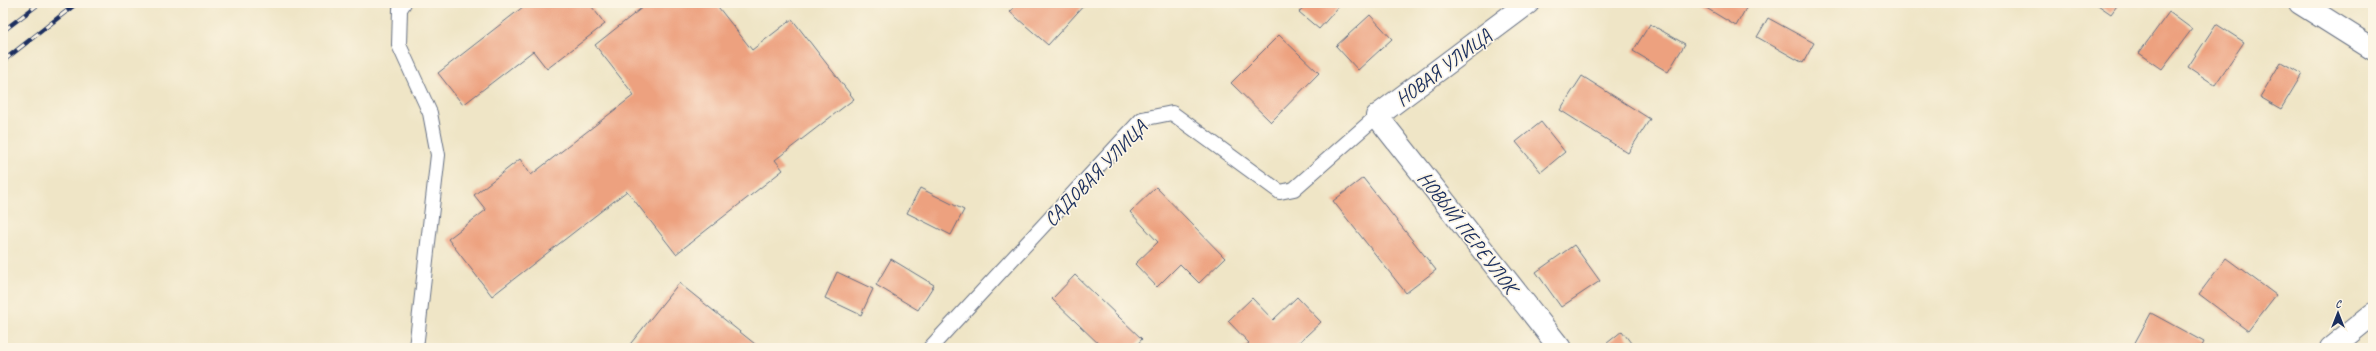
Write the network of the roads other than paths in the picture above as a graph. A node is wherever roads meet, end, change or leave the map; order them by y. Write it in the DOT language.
graph roads {
  1 [pos="404,3"];
  2 [pos="1528,3"];
  3 [pos="2300,3"];
  4 [pos="2373,49"];
  5 [pos="1377,116"];
  6 [pos="2373,314"];
  7 [pos="416,348"];
  8 [pos="930,348"];
  9 [pos="1560,348"];
  10 [pos="2331,348"];
  1 -- 7 [label="lane"];
  2 -- 5 [label="street, НОВАЯ УЛИЦА"];
  3 -- 4 [label="street"];
  5 -- 8 [label="lane, САДОВАЯ УЛИЦА"];
  5 -- 9 [label="street, НОВЫЙ ПЕРЕУЛОК"];
  6 -- 10 [label="street"];
}
